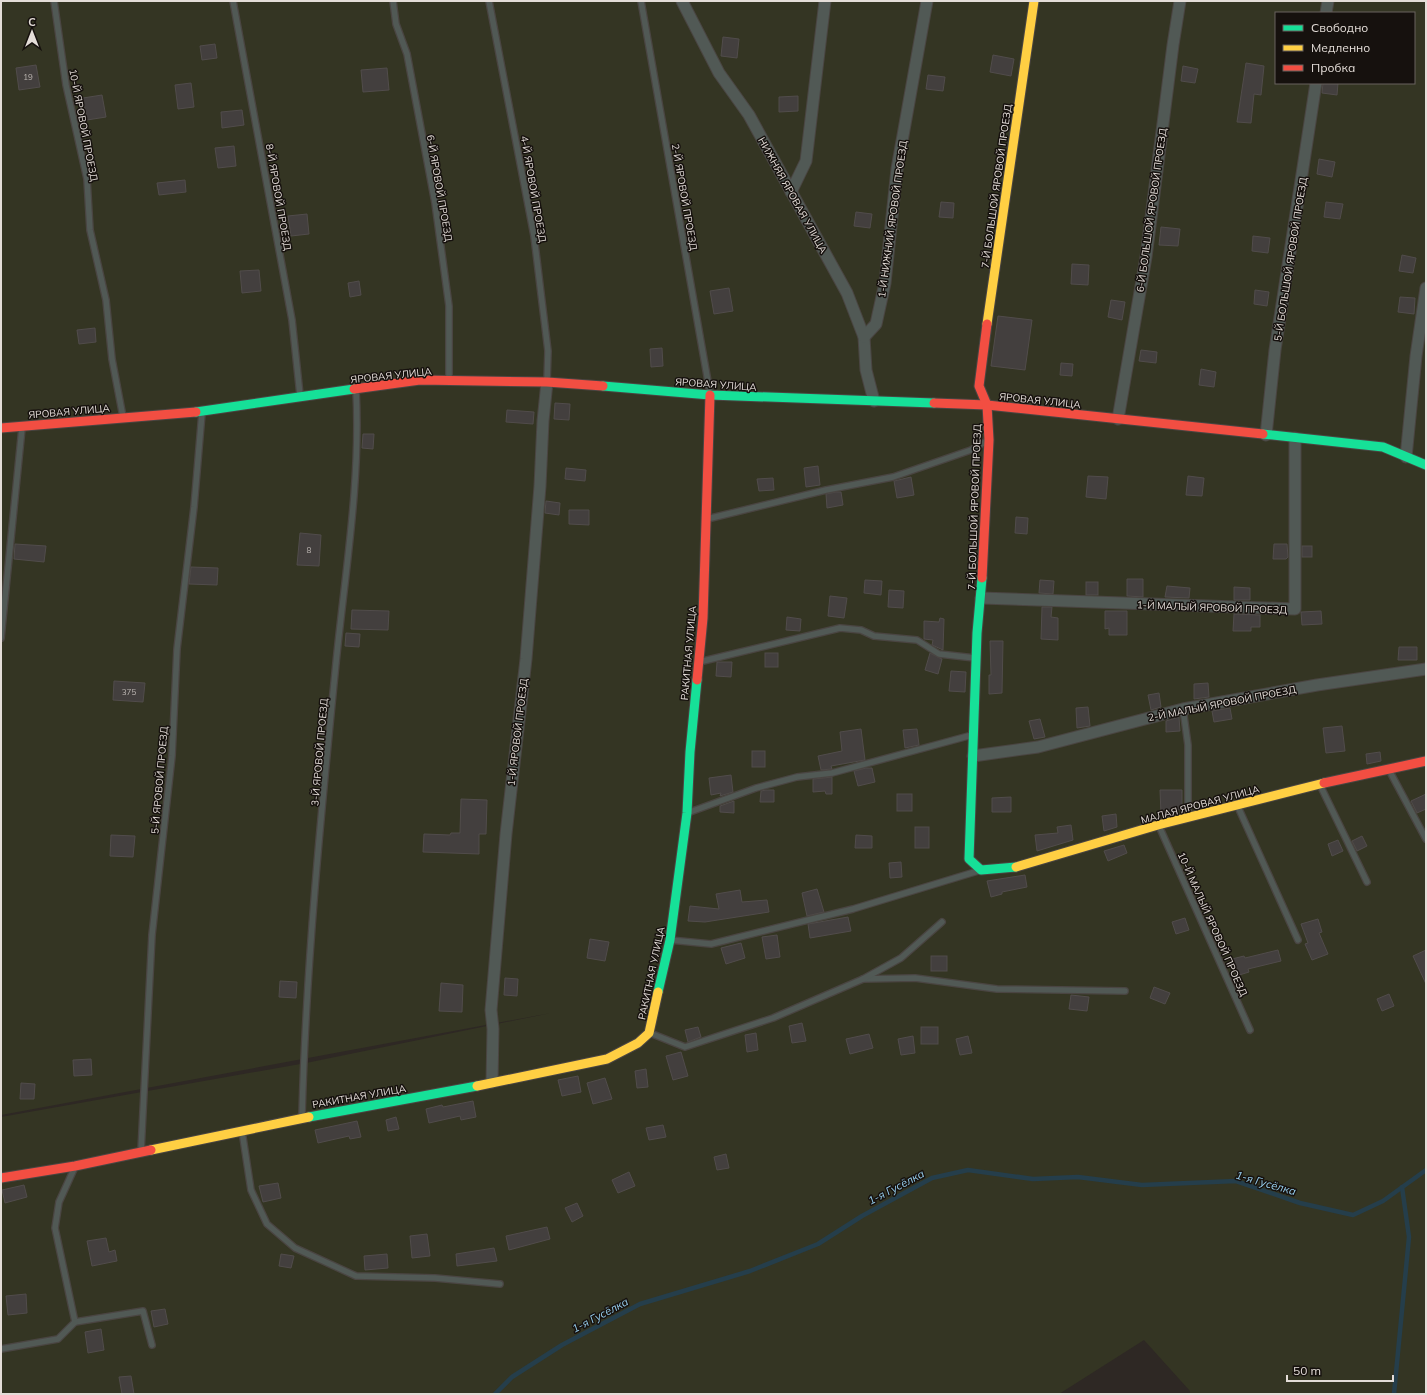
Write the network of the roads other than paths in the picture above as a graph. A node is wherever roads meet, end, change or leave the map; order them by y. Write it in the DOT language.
graph roads {
  1 [pos="54,1"];
  2 [pos="233,1"];
  3 [pos="393,1"];
  4 [pos="489,1"];
  5 [pos="641,1"];
  6 [pos="682,1"];
  7 [pos="825,1"];
  8 [pos="927,1"];
  9 [pos="1034,1"];
  10 [pos="1180,1"];
  11 [pos="1328,1"];
  12 [pos="1326,12"];
  13 [pos="1316,84"];
  14 [pos="791,192"];
  15 [pos="1426,288"];
  16 [pos="864,338"];
  17 [pos="449,380"];
  18 [pos="547,382"];
  19 [pos="356,389"];
  20 [pos="710,395"];
  21 [pos="300,397"];
  22 [pos="874,401"];
  23 [pos="987,405"];
  24 [pos="203,411"];
  25 [pos="123,417"];
  26 [pos="1118,419"];
  27 [pos="22,426"];
  28 [pos="1,428"];
  29 [pos="1266,435"];
  30 [pos="1295,438"];
  31 [pos="989,440"];
  32 [pos="1406,457"];
  33 [pos="1426,465"];
  34 [pos="707,519"];
  35 [pos="981,598"];
  36 [pos="1,638"];
  37 [pos="977,658"];
  38 [pos="697,663"];
  39 [pos="1426,668"];
  40 [pos="1184,709"];
  41 [pos="974,735"];
  42 [pos="973,756"];
  43 [pos="1426,761"];
  44 [pos="1389,769"];
  45 [pos="1320,784"];
  46 [pos="1237,805"];
  47 [pos="687,813"];
  48 [pos="1188,818"];
  49 [pos="1158,825"];
  50 [pos="1426,838"];
  51 [pos="981,870"];
  52 [pos="1367,882"];
  53 [pos="942,922"];
  54 [pos="670,940"];
  55 [pos="1298,940"];
  56 [pos="863,979"];
  57 [pos="1125,991"];
  58 [pos="1250,1030"];
  59 [pos="649,1033"];
  60 [pos="492,1082"];
  61 [pos="302,1118"];
  62 [pos="242,1131"];
  63 [pos="140,1152"];
  64 [pos="75,1166"];
  65 [pos="1,1178"];
  66 [pos="500,1284"];
  67 [pos="75,1322"];
  68 [pos="152,1345"];
  69 [pos="1,1349"];
  1 -- 25 [label="lane, 10-Й ЯРОВОЙ ПРОЕЗД"];
  2 -- 21 [label="lane, 8-Й ЯРОВОЙ ПРОЕЗД"];
  3 -- 17 [label="lane, 6-Й ЯРОВОЙ ПРОЕЗД"];
  4 -- 18 [label="lane, 4-Й ЯРОВОЙ ПРОЕЗД"];
  5 -- 20 [label="lane, 2-Й ЯРОВОЙ ПРОЕЗД"];
  6 -- 14 [label="street, НИЖНЯЯ ЯРОВАЯ УЛИЦА"];
  7 -- 14 [label="street"];
  8 -- 16 [label="street, 1-Й НИЖНИЙ ЯРОВОЙ ПРОЕЗД"];
  9 -- 23 [label="street, 7-Й БОЛЬШОЙ ЯРОВОЙ ПРОЕЗД"];
  10 -- 26 [label="street, 6-Й БОЛЬШОЙ ЯРОВОЙ ПРОЕЗД"];
  11 -- 12 [label="street"];
  13 -- 29 [label="street, 5-Й БОЛЬШОЙ ЯРОВОЙ ПРОЕЗД"];
  14 -- 16 [label="street, НИЖНЯЯ ЯРОВАЯ УЛИЦА"];
  15 -- 32 [label="street"];
  16 -- 22 [label="street, НИЖНЯЯ ЯРОВАЯ УЛИЦА"];
  17 -- 18 [label="street, ЯРОВАЯ УЛИЦА"];
  17 -- 19 [label="street, ЯРОВАЯ УЛИЦА"];
  18 -- 20 [label="street, ЯРОВАЯ УЛИЦА"];
  18 -- 60 [label="street, 1-Й ЯРОВОЙ ПРОЕЗД"];
  19 -- 21 [label="street, ЯРОВАЯ УЛИЦА"];
  19 -- 61 [label="lane, 3-Й ЯРОВОЙ ПРОЕЗД"];
  20 -- 22 [label="street, ЯРОВАЯ УЛИЦА"];
  20 -- 34 [label="street, РАКИТНАЯ УЛИЦА"];
  21 -- 24 [label="street, ЯРОВАЯ УЛИЦА"];
  22 -- 23 [label="street, ЯРОВАЯ УЛИЦА"];
  23 -- 26 [label="street, ЯРОВАЯ УЛИЦА"];
  23 -- 31 [label="street, 7-Й БОЛЬШОЙ ЯРОВОЙ ПРОЕЗД"];
  24 -- 25 [label="street, ЯРОВАЯ УЛИЦА"];
  24 -- 63 [label="lane, 5-Й ЯРОВОЙ ПРОЕЗД"];
  25 -- 27 [label="street, ЯРОВАЯ УЛИЦА"];
  26 -- 29 [label="street, ЯРОВАЯ УЛИЦА"];
  27 -- 28 [label="street, ЯРОВАЯ УЛИЦА"];
  27 -- 36 [label="lane"];
  29 -- 30 [label="street, ЯРОВАЯ УЛИЦА"];
  30 -- 32 [label="street, ЯРОВАЯ УЛИЦА"];
  30 -- 35 [label="street, 1-Й МАЛЫЙ ЯРОВОЙ ПРОЕЗД"];
  31 -- 34 [label="lane"];
  31 -- 35 [label="street, 7-Й БОЛЬШОЙ ЯРОВОЙ ПРОЕЗД"];
  32 -- 33 [label="street, ЯРОВАЯ УЛИЦА"];
  34 -- 38 [label="street, РАКИТНАЯ УЛИЦА"];
  35 -- 37 [label="street, 7-Й БОЛЬШОЙ ЯРОВОЙ ПРОЕЗД"];
  37 -- 38 [label="lane"];
  37 -- 41 [label="street, 7-Й БОЛЬШОЙ ЯРОВОЙ ПРОЕЗД"];
  38 -- 47 [label="street, РАКИТНАЯ УЛИЦА"];
  39 -- 40 [label="street, 2-Й МАЛЫЙ ЯРОВОЙ ПРОЕЗД"];
  40 -- 42 [label="street, 2-Й МАЛЫЙ ЯРОВОЙ ПРОЕЗД"];
  40 -- 48 [label="lane"];
  41 -- 42 [label="street, 7-Й БОЛЬШОЙ ЯРОВОЙ ПРОЕЗД"];
  41 -- 47 [label="lane"];
  42 -- 51 [label="street, 7-Й БОЛЬШОЙ ЯРОВОЙ ПРОЕЗД"];
  43 -- 44 [label="street, МАЛАЯ ЯРОВАЯ УЛИЦА"];
  44 -- 45 [label="street, МАЛАЯ ЯРОВАЯ УЛИЦА"];
  44 -- 50 [label="lane"];
  45 -- 46 [label="street, МАЛАЯ ЯРОВАЯ УЛИЦА"];
  45 -- 52 [label="lane"];
  46 -- 48 [label="street, МАЛАЯ ЯРОВАЯ УЛИЦА"];
  46 -- 55 [label="lane"];
  47 -- 54 [label="street, РАКИТНАЯ УЛИЦА"];
  48 -- 49 [label="street, МАЛАЯ ЯРОВАЯ УЛИЦА"];
  49 -- 51 [label="street, МАЛАЯ ЯРОВАЯ УЛИЦА"];
  49 -- 58 [label="lane, 10-Й МАЛЫЙ ЯРОВОЙ ПРОЕЗД"];
  51 -- 54 [label="lane"];
  53 -- 56 [label="lane"];
  54 -- 59 [label="street, РАКИТНАЯ УЛИЦА"];
  56 -- 57 [label="lane"];
  56 -- 59 [label="lane"];
  59 -- 60 [label="street, РАКИТНАЯ УЛИЦА"];
  60 -- 61 [label="street, РАКИТНАЯ УЛИЦА"];
  61 -- 62 [label="street, РАКИТНАЯ УЛИЦА"];
  62 -- 63 [label="street, РАКИТНАЯ УЛИЦА"];
  62 -- 66 [label="lane"];
  63 -- 64 [label="street, РАКИТНАЯ УЛИЦА"];
  64 -- 65 [label="street, РАКИТНАЯ УЛИЦА"];
  64 -- 67 [label="lane"];
  67 -- 68 [label="lane"];
  67 -- 69 [label="lane"];
}
